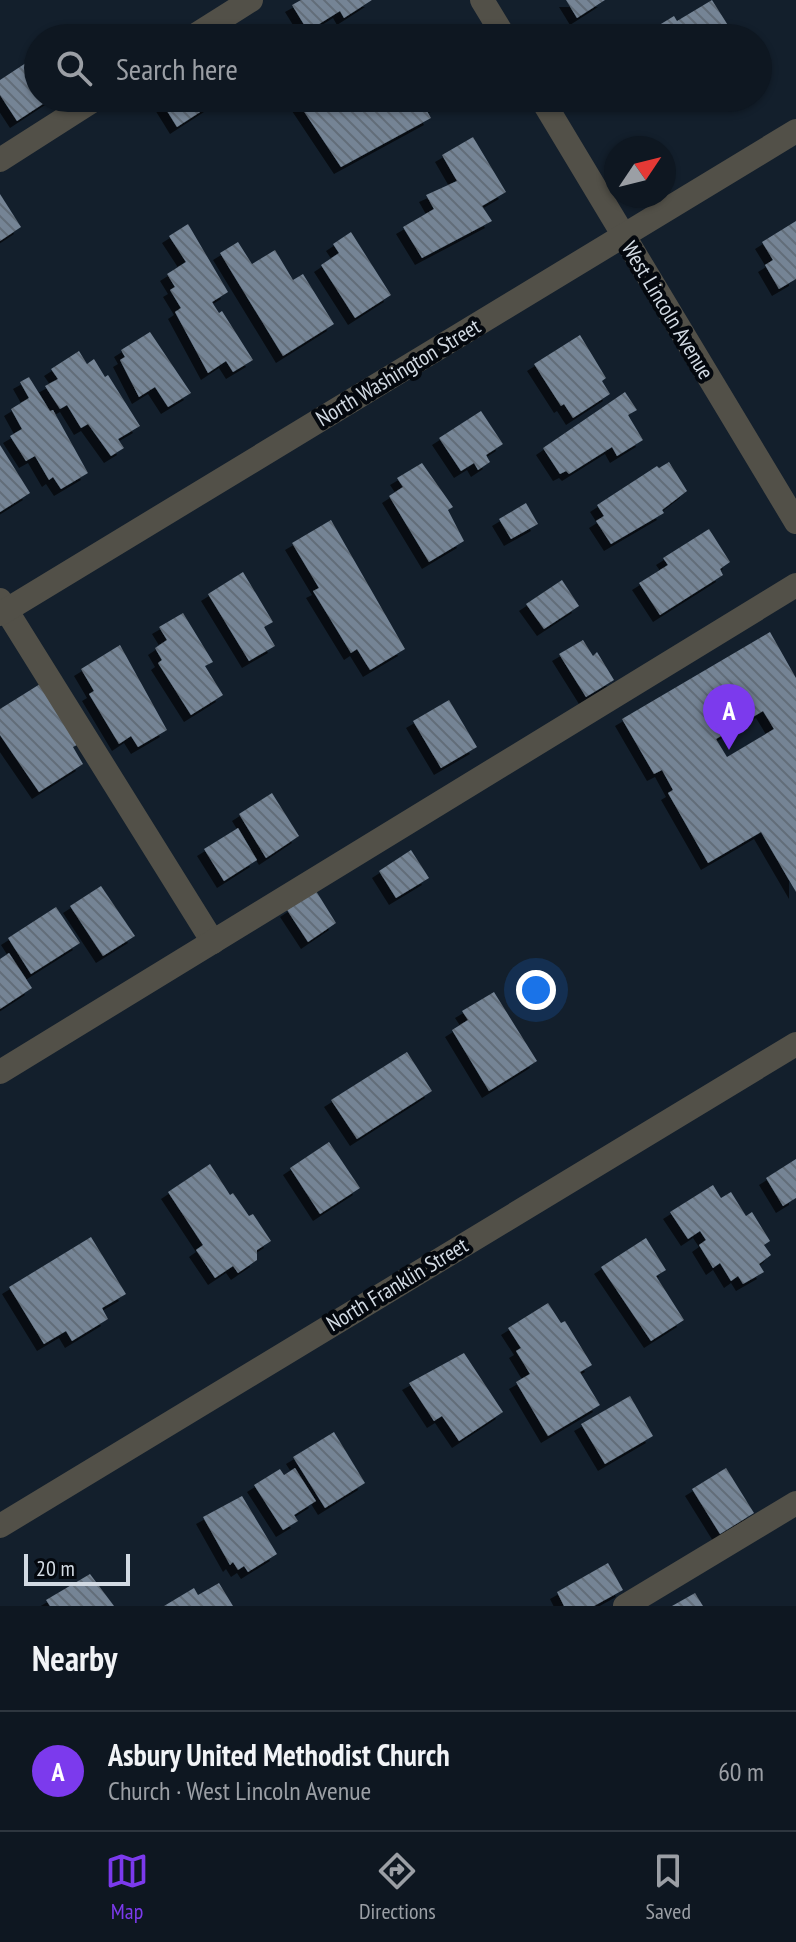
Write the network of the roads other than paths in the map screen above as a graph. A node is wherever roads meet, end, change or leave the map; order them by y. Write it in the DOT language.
graph roads {
  1 [pos="251,0"];
  2 [pos="482,0"];
  3 [pos="213,24"];
  4 [pos="497,24"];
  5 [pos="75,112"];
  6 [pos="549,112"];
  7 [pos="796,131"];
  8 [pos="0,160"];
  9 [pos="624,236"];
  10 [pos="796,522"];
  11 [pos="796,585"];
  12 [pos="2,608"];
  13 [pos="213,942"];
  14 [pos="796,1044"];
  15 [pos="0,1072"];
  16 [pos="796,1503"];
  17 [pos="3,1517"];
  18 [pos="625,1606"];
  1 -- 3 [label="street"];
  2 -- 4 [label="street"];
  5 -- 8 [label="street"];
  6 -- 9 [label="street, West Lincoln Avenue"];
  7 -- 9 [label="street, North Washington Street"];
  9 -- 10 [label="street, West Lincoln Avenue"];
  9 -- 12 [label="street, North Washington Street"];
  11 -- 13 [label="street"];
  12 -- 13 [label="street"];
  13 -- 15 [label="street"];
  14 -- 17 [label="street, North Franklin Street"];
  16 -- 18 [label="street"];
}
